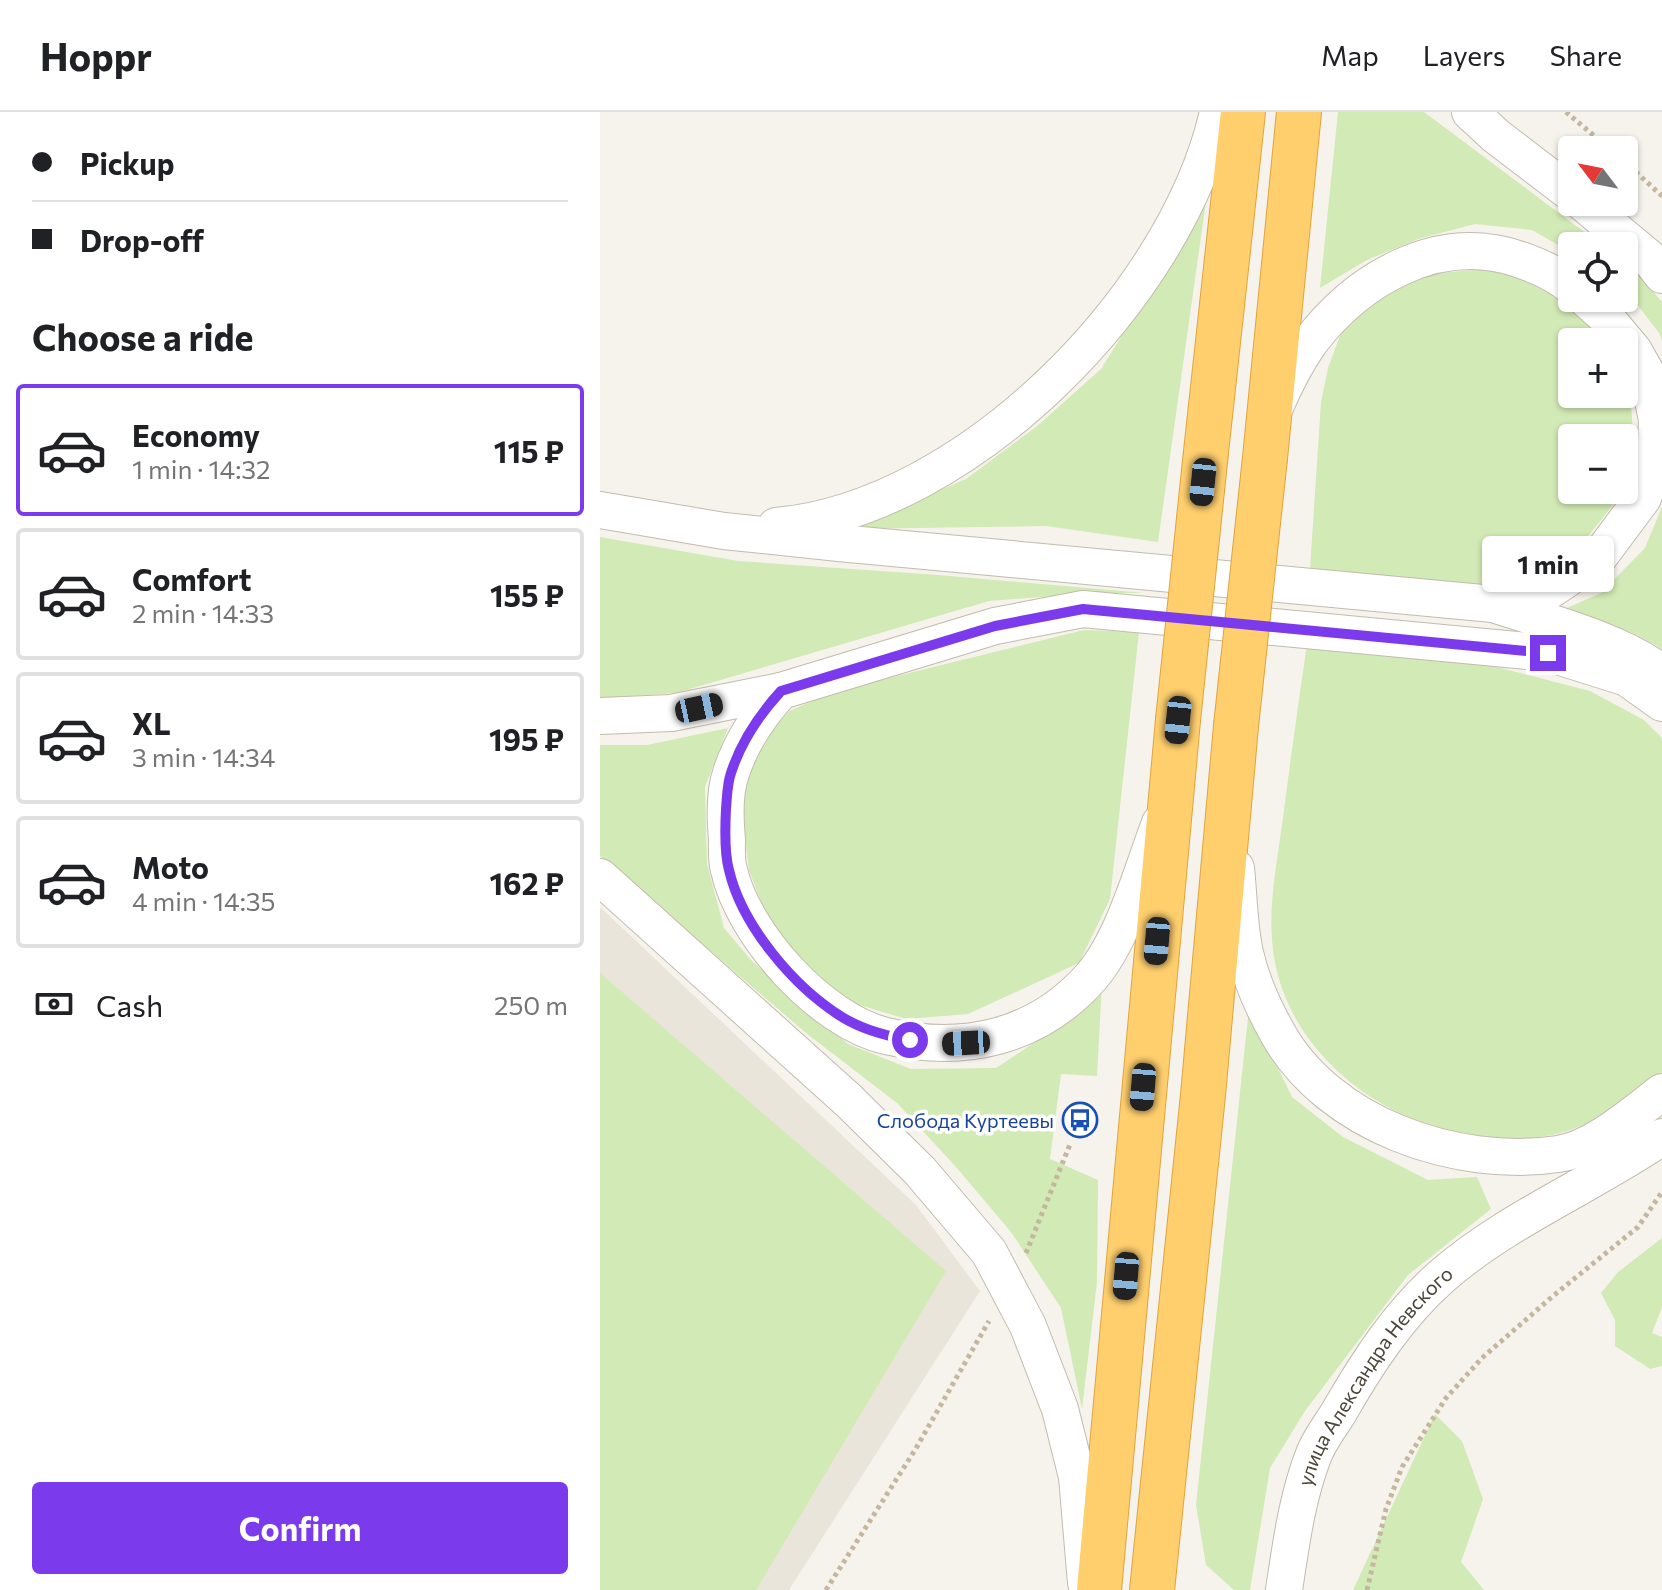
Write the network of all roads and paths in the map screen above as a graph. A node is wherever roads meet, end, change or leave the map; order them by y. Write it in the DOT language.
graph roads {
  1 [pos="1218,112"];
  2 [pos="1243,112"];
  3 [pos="1299,112"];
  4 [pos="1470,112"];
  5 [pos="1566,112"];
  6 [pos="1594,136"];
  7 [pos="1638,174"];
  8 [pos="1558,183"];
  9 [pos="1662,196"];
  10 [pos="1599,216"];
  11 [pos="1662,275"];
  12 [pos="1558,279"];
  13 [pos="1601,312"];
  14 [pos="1267,440"];
  15 [pos="600,510"];
  16 [pos="724,531"];
  17 [pos="1493,604"];
  18 [pos="1662,674"];
  19 [pos="781,691"];
  20 [pos="1662,703"];
  21 [pos="600,716"];
  22 [pos="1171,795"];
  23 [pos="1228,799"];
  24 [pos="600,877"];
  25 [pos="1662,1093"];
  26 [pos="1662,1137"];
  27 [pos="1071,1142"];
  28 [pos="1662,1192"];
  29 [pos="1538,1211"];
  30 [pos="1008,1288"];
  31 [pos="826,1590"];
  32 [pos="1086,1590"];
  33 [pos="1099,1590"];
  34 [pos="1152,1590"];
  35 [pos="1284,1590"];
  36 [pos="1367,1590"];
  1 -- 16 [label="street"];
  2 -- 22 [label="highway, bridge"];
  3 -- 14 [label="highway"];
  4 -- 8 [label="street"];
  5 -- 6 [label="path"];
  7 -- 9 [label="path"];
  10 -- 11 [label="street"];
  12 -- 14 [label="street"];
  13 -- 17 [label="street"];
  14 -- 23 [label="highway, bridge"];
  15 -- 16 [label="street"];
  16 -- 17 [label="street"];
  17 -- 18 [label="street"];
  19 -- 20 [label="street"];
  19 -- 21 [label="street"];
  19 -- 22 [label="street"];
  22 -- 33 [label="highway"];
  23 -- 25 [label="street"];
  23 -- 34 [label="highway"];
  24 -- 30 [label="street"];
  25 -- 29 [label="street"];
  26 -- 29 [label="street"];
  27 -- 30 [label="path"];
  28 -- 36 [label="path"];
  29 -- 35 [label="street, улица Александра Невского"];
  30 -- 31 [label="path"];
  30 -- 32 [label="street"];
}
